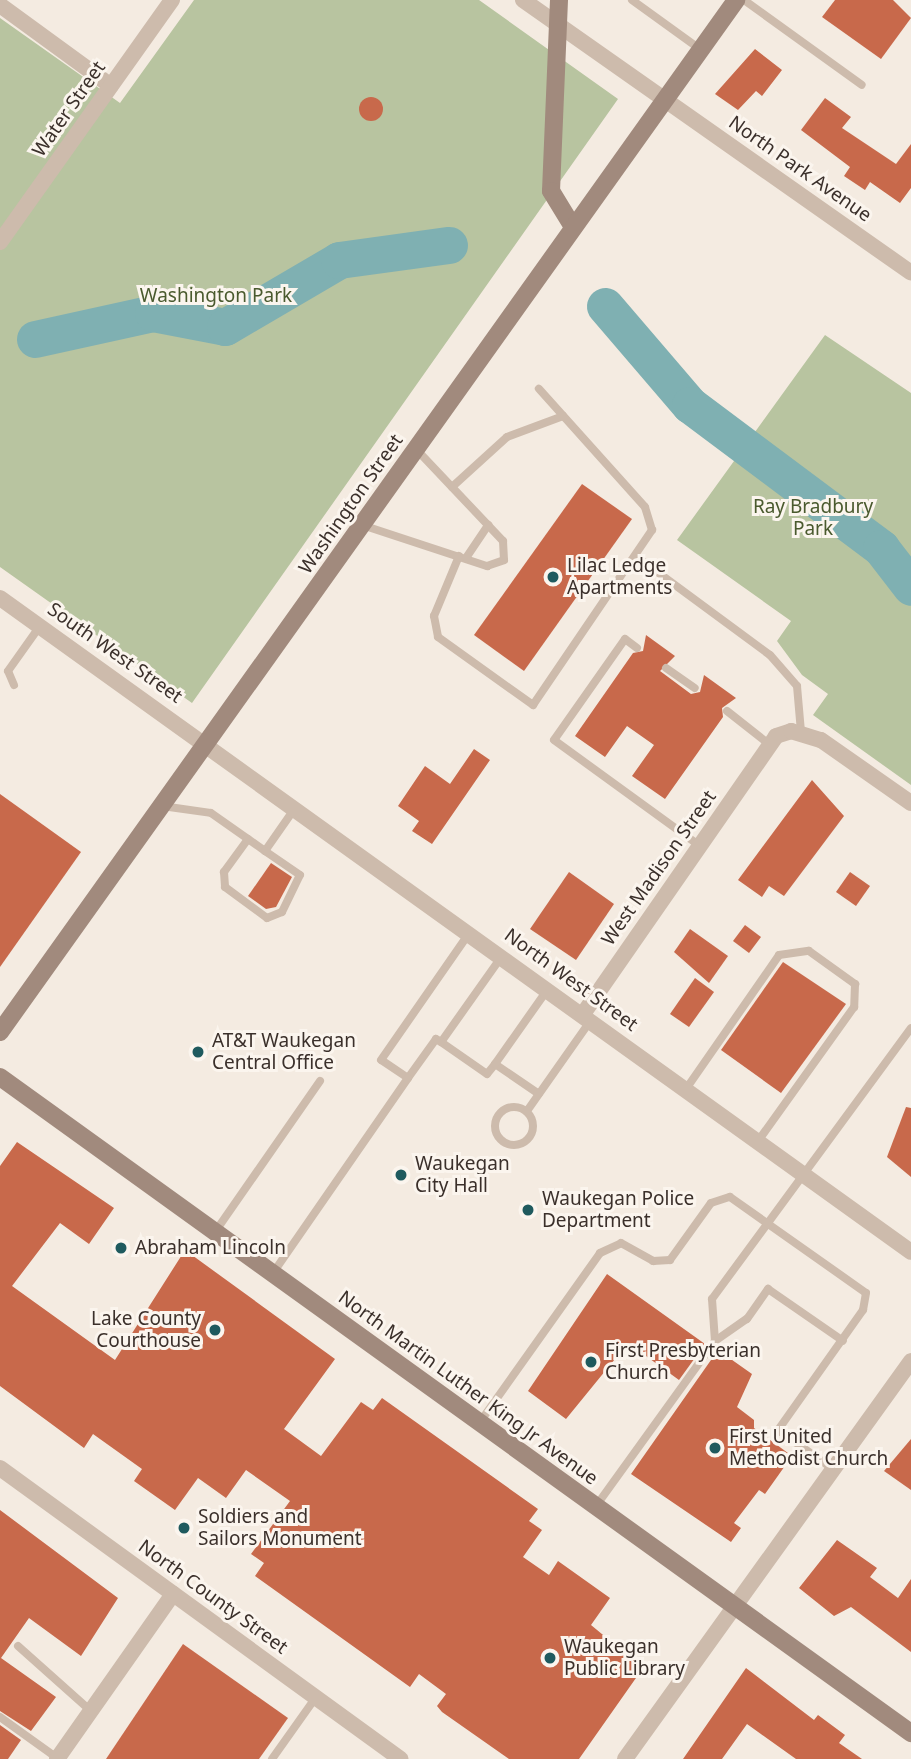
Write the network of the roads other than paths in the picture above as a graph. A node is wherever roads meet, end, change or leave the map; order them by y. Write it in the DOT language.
graph roads {
  1 [pos="172,0"];
  2 [pos="523,0"];
  3 [pos="559,0"];
  4 [pos="632,0"];
  5 [pos="736,0"];
  6 [pos="744,0"];
  7 [pos="0,5"];
  8 [pos="557,24"];
  9 [pos="701,50"];
  10 [pos="862,85"];
  11 [pos="111,86"];
  12 [pos="665,100"];
  13 [pos="573,227"];
  14 [pos="0,242"];
  15 [pos="911,273"];
  16 [pos="539,389"];
  17 [pos="563,416"];
  18 [pos="416,449"];
  19 [pos="452,486"];
  20 [pos="361,525"];
  21 [pos="488,525"];
  22 [pos="462,557"];
  23 [pos="636,557"];
  24 [pos="0,597"];
  25 [pos="40,625"];
  26 [pos="638,648"];
  27 [pos="666,668"];
  28 [pos="14,685"];
  29 [pos="695,688"];
  30 [pos="727,711"];
  31 [pos="801,732"];
  32 [pos="207,742"];
  33 [pos="770,745"];
  34 [pos="911,803"];
  35 [pos="162,806"];
  36 [pos="296,807"];
  37 [pos="248,839"];
  38 [pos="700,846"];
  39 [pos="265,851"];
  40 [pos="470,932"];
  41 [pos="502,956"];
  42 [pos="548,989"];
  43 [pos="587,1017"];
  44 [pos="911,1028"];
  45 [pos="0,1032"];
  46 [pos="441,1042"];
  47 [pos="495,1064"];
  48 [pos="0,1077"];
  49 [pos="408,1078"];
  50 [pos="320,1082"];
  51 [pos="686,1089"];
  52 [pos="538,1094"];
  53 [pos="527,1111"];
  54 [pos="758,1141"];
  55 [pos="801,1172"];
  56 [pos="766,1222"];
  57 [pos="215,1232"];
  58 [pos="911,1252"];
  59 [pos="272,1273"];
  60 [pos="715,1341"];
  61 [pos="843,1341"];
  62 [pos="911,1361"];
  63 [pos="480,1422"];
  64 [pos="0,1468"];
  65 [pos="833,1469"];
  66 [pos="596,1506"];
  67 [pos="173,1594"];
  68 [pos="735,1606"];
  69 [pos="18,1646"];
  70 [pos="316,1697"];
  71 [pos="91,1711"];
  72 [pos="0,1717"];
  73 [pos="911,1733"];
  74 [pos="58,1759"];
  75 [pos="272,1759"];
  76 [pos="401,1759"];
  77 [pos="625,1759"];
  1 -- 11 [label="street, Water Street"];
  2 -- 8 [label="street, North Park Avenue"];
  3 -- 8 [label="street"];
  4 -- 9 [label="lane"];
  5 -- 9 [label="street, Washington Street"];
  6 -- 10 [label="lane"];
  7 -- 11 [label="street"];
  8 -- 12 [label="street, North Park Avenue"];
  8 -- 13 [label="street"];
  9 -- 12 [label="street, Washington Street"];
  11 -- 14 [label="street, Water Street"];
  12 -- 13 [label="street, Washington Street"];
  12 -- 15 [label="street, North Park Avenue"];
  13 -- 18 [label="street, Washington Street"];
  16 -- 17 [label="lane"];
  17 -- 19 [label="lane"];
  17 -- 23 [label="lane"];
  18 -- 19 [label="lane"];
  18 -- 20 [label="street, Washington Street"];
  19 -- 21 [label="lane"];
  20 -- 22 [label="lane"];
  20 -- 32 [label="street, Washington Street"];
  21 -- 22 [label="lane"];
  21 -- 22 [label="lane"];
  22 -- 23 [label="lane"];
  23 -- 31 [label="lane"];
  24 -- 25 [label="street, South West Street"];
  25 -- 28 [label="lane"];
  25 -- 32 [label="street, South West Street"];
  26 -- 38 [label="lane"];
  27 -- 29 [label="lane"];
  30 -- 33 [label="lane"];
  31 -- 33 [label="street"];
  31 -- 34 [label="street"];
  32 -- 35 [label="street, Washington Street"];
  32 -- 36 [label="street, North West Street"];
  33 -- 38 [label="street, West Madison Street"];
  35 -- 37 [label="lane"];
  35 -- 45 [label="street, Washington Street"];
  36 -- 39 [label="lane"];
  36 -- 40 [label="street, North West Street"];
  37 -- 39 [label="lane"];
  37 -- 39 [label="lane"];
  38 -- 43 [label="street, West Madison Street"];
  40 -- 41 [label="street, North West Street"];
  40 -- 49 [label="lane"];
  41 -- 42 [label="street, North West Street"];
  41 -- 46 [label="lane"];
  42 -- 43 [label="street, North West Street"];
  42 -- 47 [label="lane"];
  43 -- 51 [label="street, North West Street"];
  43 -- 52 [label="lane"];
  44 -- 55 [label="lane"];
  46 -- 47 [label="lane"];
  46 -- 49 [label="lane"];
  47 -- 52 [label="lane"];
  48 -- 57 [label="street, North Martin Luther King Jr Avenue"];
  49 -- 59 [label="lane"];
  50 -- 57 [label="lane"];
  51 -- 54 [label="street, North West Street"];
  51 -- 54 [label="lane"];
  52 -- 53 [label="lane"];
  53 -- 53 [label="lane"];
  54 -- 55 [label="street, North West Street"];
  55 -- 56 [label="lane"];
  55 -- 58 [label="street, North West Street"];
  56 -- 60 [label="lane"];
  56 -- 61 [label="lane"];
  56 -- 63 [label="lane"];
  57 -- 59 [label="street, North Martin Luther King Jr Avenue"];
  59 -- 63 [label="street, North Martin Luther King Jr Avenue"];
  60 -- 61 [label="lane"];
  60 -- 66 [label="lane"];
  61 -- 65 [label="lane"];
  62 -- 65 [label="street"];
  63 -- 66 [label="street, North Martin Luther King Jr Avenue"];
  64 -- 67 [label="street, North County Street"];
  65 -- 68 [label="street"];
  66 -- 68 [label="street, North Martin Luther King Jr Avenue"];
  67 -- 70 [label="street, North County Street"];
  67 -- 71 [label="street"];
  68 -- 73 [label="street, North Martin Luther King Jr Avenue"];
  68 -- 77 [label="street"];
  69 -- 71 [label="lane"];
  70 -- 75 [label="lane"];
  70 -- 76 [label="street, North County Street"];
  71 -- 74 [label="street"];
  72 -- 74 [label="lane"];
}
